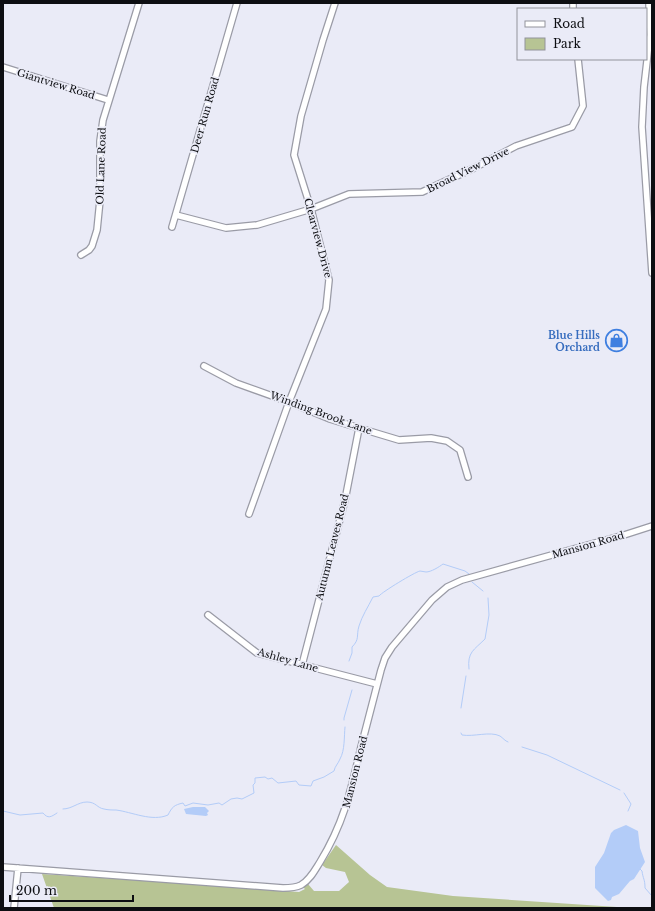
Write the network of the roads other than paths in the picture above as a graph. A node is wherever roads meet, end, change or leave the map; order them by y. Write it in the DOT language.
graph roads {
  1 [pos="139,3"];
  2 [pos="237,3"];
  3 [pos="335,3"];
  4 [pos="649,3"];
  5 [pos="578,60"];
  6 [pos="3,68"];
  7 [pos="108,100"];
  8 [pos="311,209"];
  9 [pos="176,215"];
  10 [pos="172,228"];
  11 [pos="81,255"];
  12 [pos="652,273"];
  13 [pos="204,366"];
  14 [pos="289,402"];
  15 [pos="359,428"];
  16 [pos="468,476"];
  17 [pos="249,514"];
  18 [pos="652,526"];
  19 [pos="208,615"];
  20 [pos="302,665"];
  21 [pos="377,684"];
  22 [pos="3,867"];
  23 [pos="18,868"];
  24 [pos="14,908"];
  1 -- 7 [label="street, Old Lane Road"];
  2 -- 9 [label="street, Deer Run Road"];
  3 -- 8 [label="street, Clearview Drive"];
  4 -- 12 [label="street"];
  5 -- 8 [label="street, Broad View Drive"];
  6 -- 7 [label="street, Giantview Road"];
  7 -- 11 [label="street, Old Lane Road"];
  8 -- 9 [label="street, Broad View Drive"];
  8 -- 14 [label="street, Clearview Drive"];
  9 -- 10 [label="street, Deer Run Road"];
  13 -- 14 [label="street, Winding Brook Lane"];
  14 -- 15 [label="street, Winding Brook Lane"];
  14 -- 17 [label="street, Clearview Drive"];
  15 -- 16 [label="street, Winding Brook Lane"];
  15 -- 20 [label="street, Autumn Leaves Road"];
  18 -- 21 [label="street, Mansion Road"];
  19 -- 20 [label="street, Ashley Lane"];
  20 -- 21 [label="street, Ashley Lane"];
  21 -- 23 [label="street, Mansion Road"];
  22 -- 23 [label="street, Mansion Road"];
  23 -- 24 [label="street"];
}
